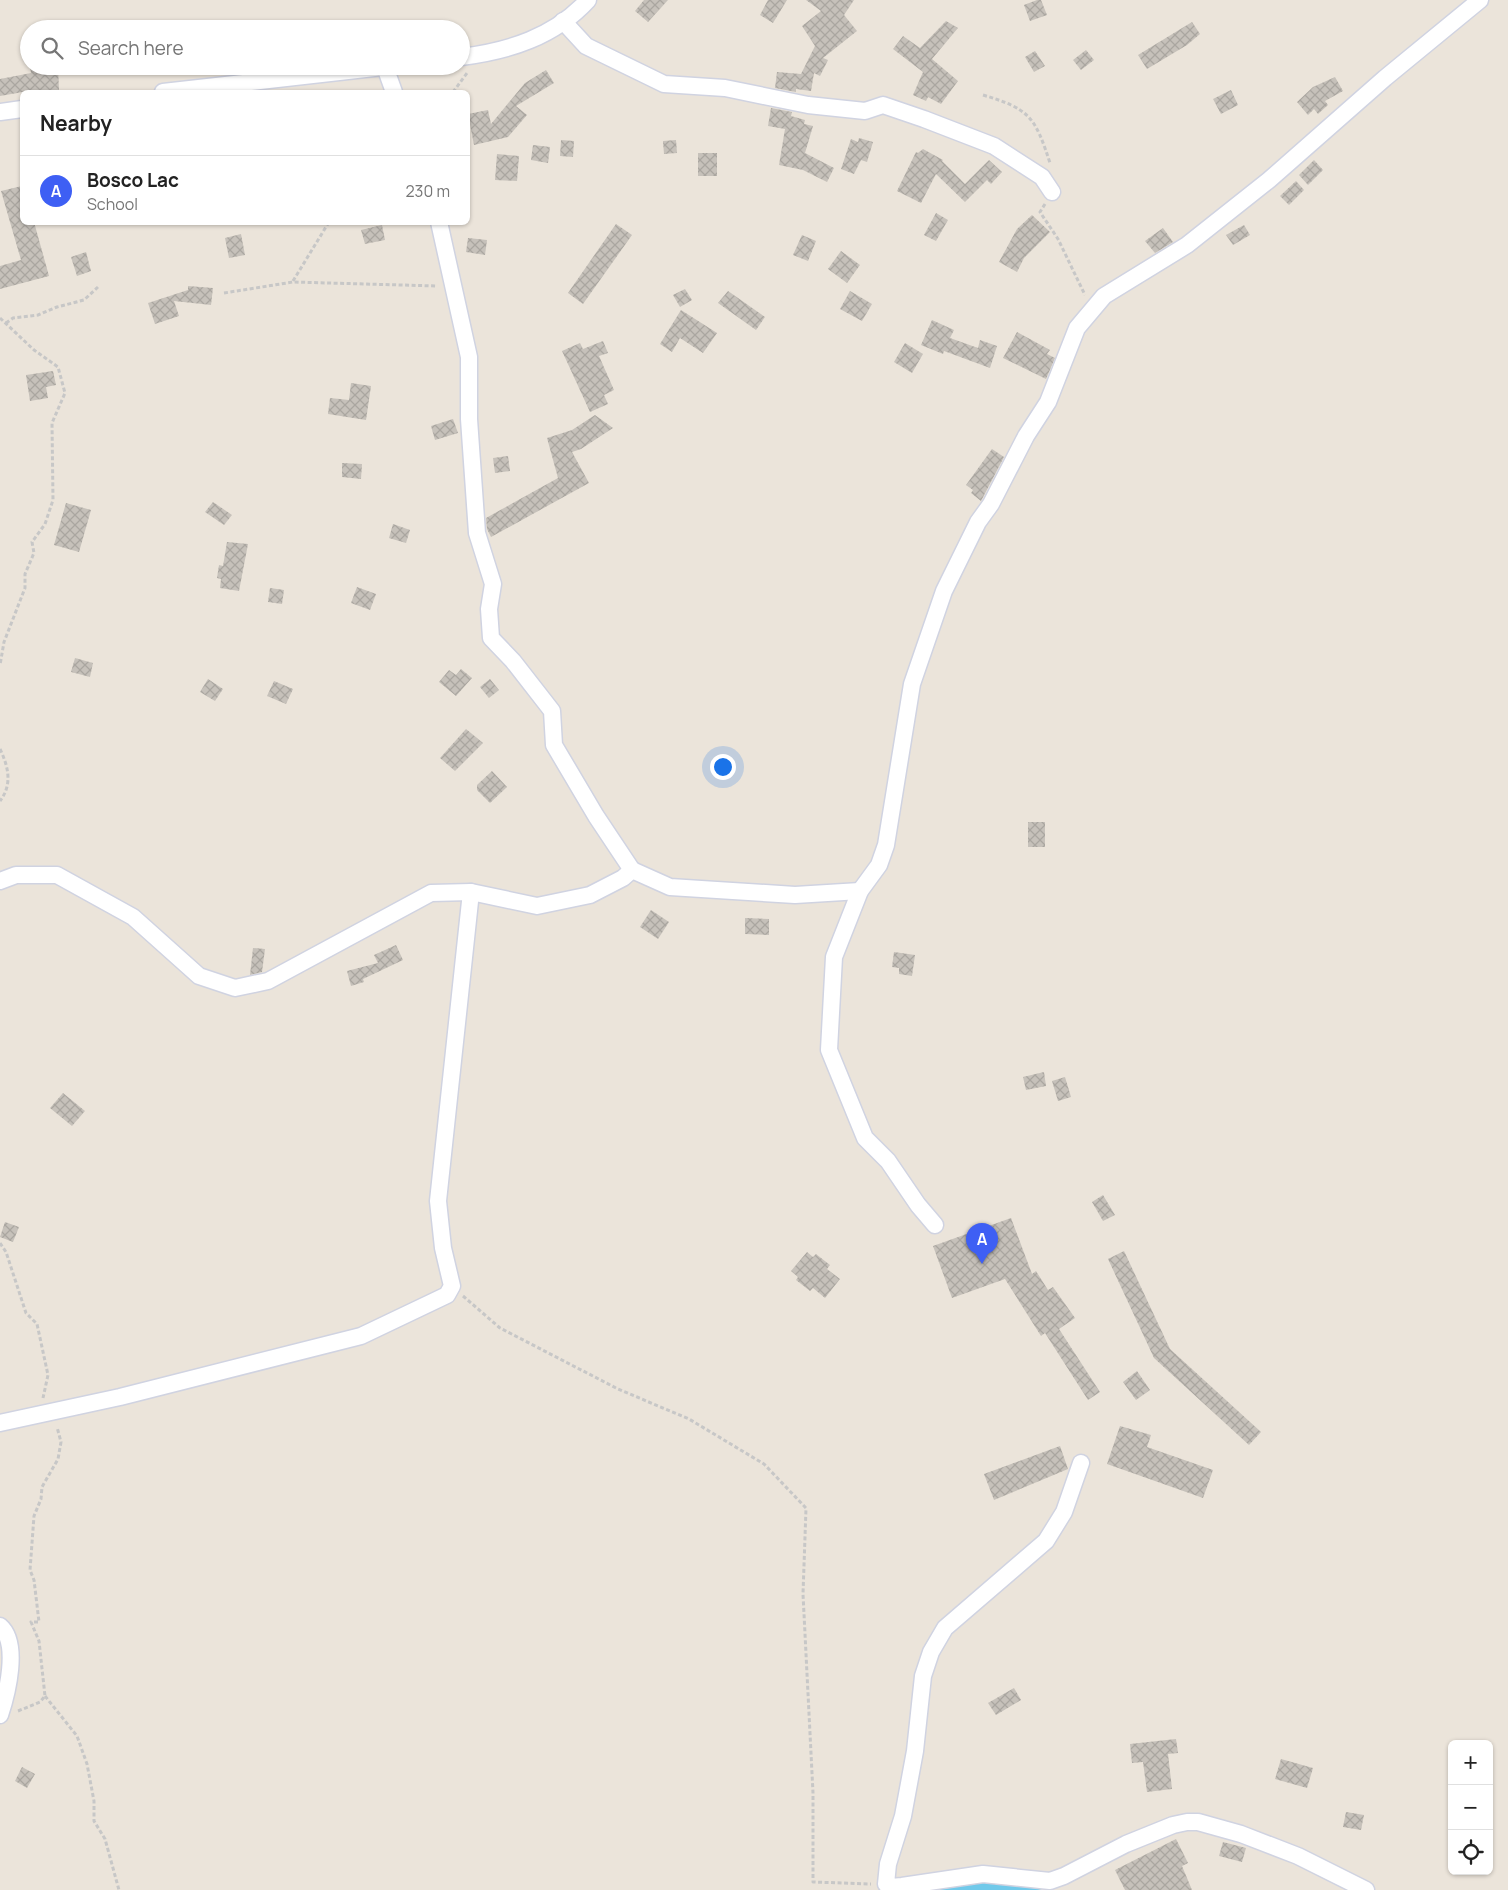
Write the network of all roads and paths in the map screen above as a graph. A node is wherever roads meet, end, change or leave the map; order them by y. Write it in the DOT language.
graph roads {
  1 [pos="588,0"];
  2 [pos="1480,0"];
  3 [pos="563,21"];
  4 [pos="470,56"];
  5 [pos="317,75"];
  6 [pos="391,75"];
  7 [pos="181,90"];
  8 [pos="394,90"];
  9 [pos="20,109"];
  10 [pos="0,112"];
  11 [pos="1052,192"];
  12 [pos="327,225"];
  13 [pos="440,225"];
  14 [pos="293,282"];
  15 [pos="455,286"];
  16 [pos="98,287"];
  17 [pos="224,293"];
  18 [pos="0,318"];
  19 [pos="6,323"];
  20 [pos="0,665"];
  21 [pos="0,749"];
  22 [pos="0,801"];
  23 [pos="632,870"];
  24 [pos="0,882"];
  25 [pos="860,891"];
  26 [pos="471,892"];
  27 [pos="934,1225"];
  28 [pos="0,1243"];
  29 [pos="452,1286"];
  30 [pos="46,1412"];
  31 [pos="0,1422"];
  32 [pos="1081,1463"];
  33 [pos="0,1626"];
  34 [pos="45,1696"];
  35 [pos="6,1715"];
  36 [pos="886,1884"];
  37 [pos="119,1890"];
  38 [pos="1366,1890"];
  1 -- 3 [label="street"];
  2 -- 25 [label="street"];
  3 -- 4 [label="street"];
  3 -- 11 [label="street"];
  5 -- 7 [label="street"];
  6 -- 8 [label="street"];
  9 -- 10 [label="street"];
  12 -- 14 [label="path"];
  13 -- 15 [label="street"];
  14 -- 15 [label="path"];
  14 -- 17 [label="path"];
  15 -- 23 [label="street"];
  16 -- 19 [label="path"];
  18 -- 19 [label="path"];
  19 -- 20 [label="path"];
  21 -- 22 [label="path"];
  23 -- 25 [label="street"];
  23 -- 26 [label="street"];
  24 -- 26 [label="street"];
  25 -- 27 [label="street"];
  26 -- 29 [label="street"];
  28 -- 30 [label="path"];
  29 -- 30 [label="street"];
  29 -- 36 [label="path"];
  30 -- 31 [label="street"];
  30 -- 34 [label="path"];
  32 -- 36 [label="street"];
  33 -- 35 [label="street"];
  34 -- 35 [label="path"];
  34 -- 37 [label="path"];
  36 -- 38 [label="street"];
}
